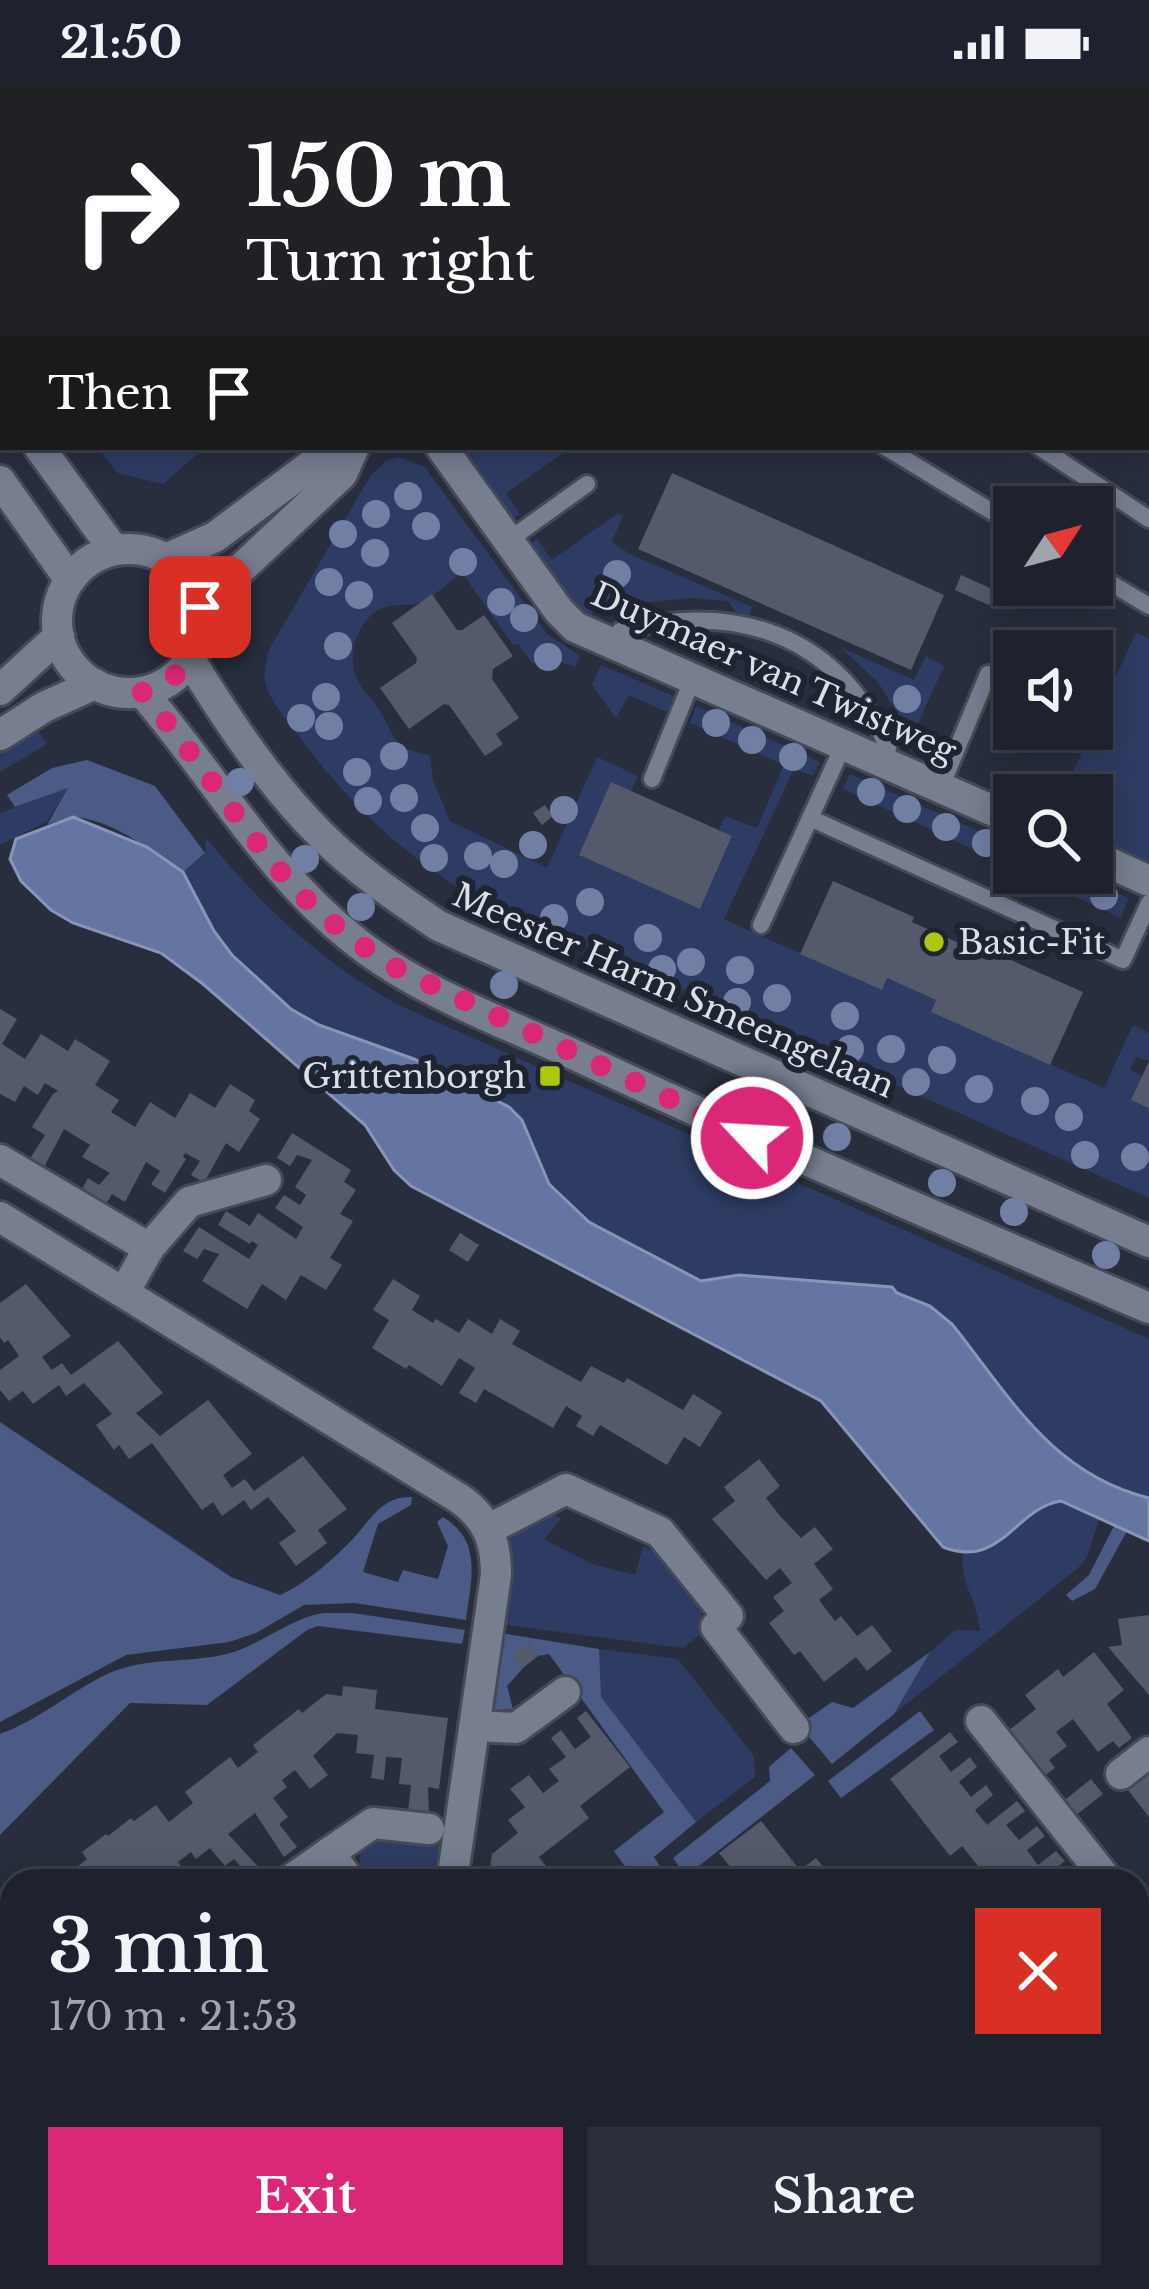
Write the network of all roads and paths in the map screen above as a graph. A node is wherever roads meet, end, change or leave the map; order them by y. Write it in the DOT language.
graph roads {
  1 [pos="41,450"];
  2 [pos="342,450"];
  3 [pos="353,450"];
  4 [pos="443,450"];
  5 [pos="890,450"];
  6 [pos="1044,450"];
  7 [pos="0,481"];
  8 [pos="587,484"];
  9 [pos="993,512"];
  10 [pos="1149,520"];
  11 [pos="509,541"];
  12 [pos="113,550"];
  13 [pos="166,559"];
  14 [pos="70,580"];
  15 [pos="1113,585"];
  16 [pos="1149,606"];
  17 [pos="200,607"];
  18 [pos="59,637"];
  19 [pos="615,644"];
  20 [pos="190,660"];
  21 [pos="988,674"];
  22 [pos="693,678"];
  23 [pos="95,685"];
  24 [pos="0,690"];
  25 [pos="142,692"];
  26 [pos="0,736"];
  27 [pos="844,744"];
  28 [pos="882,762"];
  29 [pos="652,779"];
  30 [pos="940,787"];
  31 [pos="993,811"];
  32 [pos="810,818"];
  33 [pos="1113,865"];
  34 [pos="1149,881"];
  35 [pos="1149,902"];
  36 [pos="761,925"];
  37 [pos="0,1160"];
  38 [pos="266,1180"];
  39 [pos="0,1217"];
  40 [pos="1149,1242"];
  41 [pos="149,1248"];
  42 [pos="125,1291"];
  43 [pos="1149,1308"];
  44 [pos="488,1529"];
  45 [pos="565,1692"];
  46 [pos="981,1721"];
  47 [pos="476,1726"];
  48 [pos="794,1728"];
  49 [pos="1149,1753"];
  50 [pos="1121,1774"];
  51 [pos="429,1829"];
  52 [pos="329,1853"];
  53 [pos="306,1869"];
  54 [pos="341,1869"];
  55 [pos="454,1869"];
  56 [pos="1098,1869"];
  1 -- 12 [label="street"];
  2 -- 13 [label="street"];
  3 -- 17 [label="street"];
  4 -- 11 [label="street, Duymaer van Twistweg"];
  5 -- 9 [label="lane"];
  6 -- 10 [label="lane"];
  7 -- 14 [label="street"];
  8 -- 11 [label="lane"];
  11 -- 19 [label="street, Duymaer van Twistweg"];
  12 -- 13 [label="street"];
  12 -- 14 [label="street"];
  13 -- 17 [label="street"];
  14 -- 18 [label="street"];
  15 -- 16 [label="lane"];
  17 -- 20 [label="street"];
  18 -- 23 [label="street"];
  18 -- 24 [label="street"];
  19 -- 22 [label="street, Duymaer van Twistweg"];
  19 -- 28 [label="lane"];
  20 -- 25 [label="street"];
  20 -- 40 [label="street, Meester Harm Smeengelaan"];
  21 -- 30 [label="lane"];
  22 -- 27 [label="street, Duymaer van Twistweg"];
  22 -- 29 [label="lane"];
  23 -- 25 [label="street"];
  23 -- 26 [label="street"];
  25 -- 43 [label="street"];
  27 -- 28 [label="street, Duymaer van Twistweg"];
  27 -- 32 [label="lane"];
  28 -- 30 [label="street, Duymaer van Twistweg"];
  30 -- 31 [label="street, Duymaer van Twistweg"];
  32 -- 35 [label="lane"];
  32 -- 36 [label="lane"];
  33 -- 34 [label="street"];
  37 -- 41 [label="street"];
  38 -- 41 [label="street"];
  39 -- 42 [label="street"];
  41 -- 42 [label="street"];
  42 -- 44 [label="street"];
  44 -- 47 [label="street"];
  44 -- 48 [label="street"];
  45 -- 47 [label="street"];
  46 -- 56 [label="street"];
  47 -- 55 [label="street"];
  49 -- 50 [label="street"];
  51 -- 52 [label="street"];
  52 -- 53 [label="street"];
  52 -- 54 [label="street"];
}
